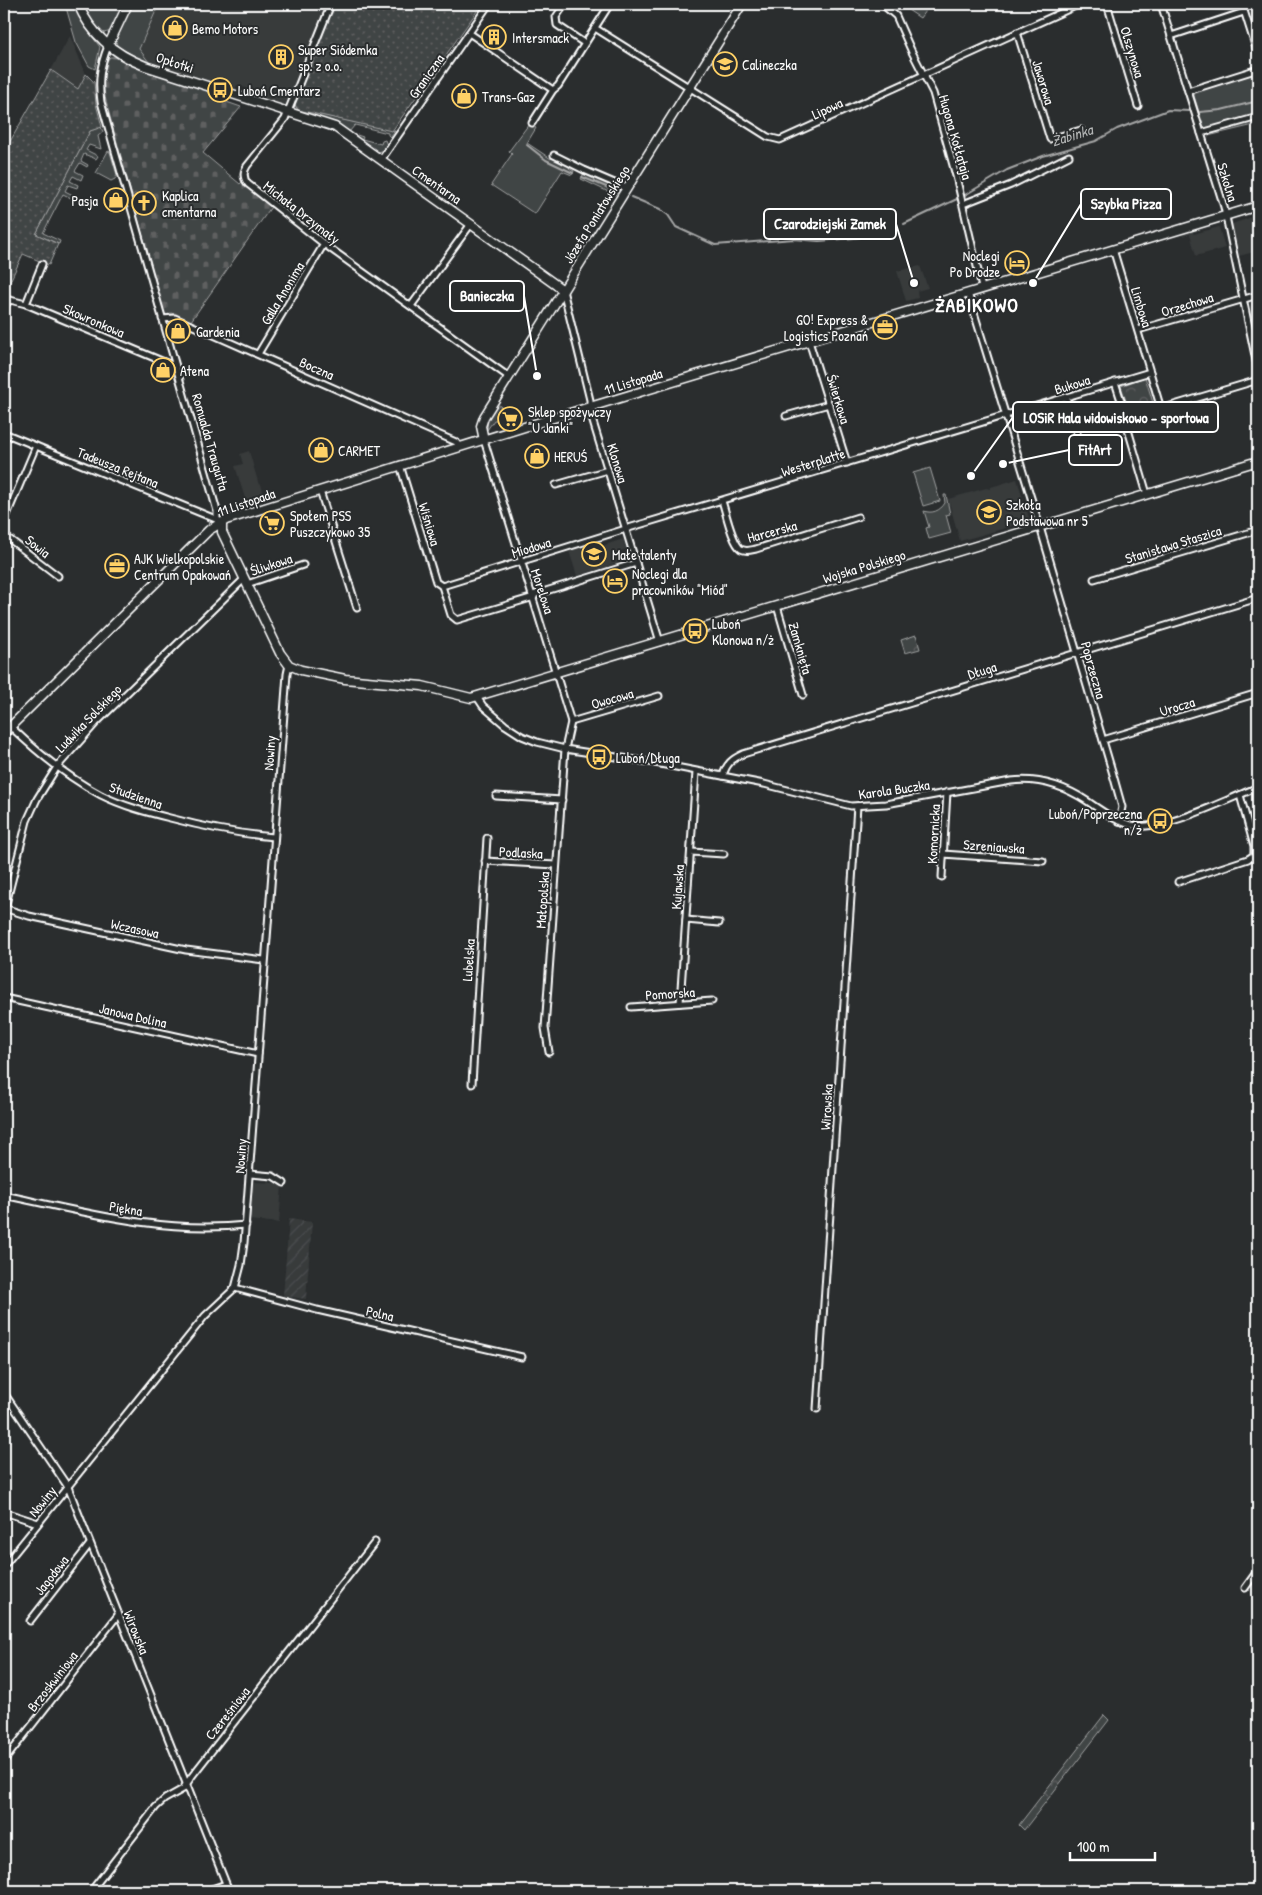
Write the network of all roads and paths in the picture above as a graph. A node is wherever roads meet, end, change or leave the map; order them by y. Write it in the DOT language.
graph roads {
  1 [pos="78,4"];
  2 [pos="128,4"];
  3 [pos="331,4"];
  4 [pos="490,4"];
  5 [pos="565,4"];
  6 [pos="610,4"];
  7 [pos="742,4"];
  8 [pos="882,4"];
  9 [pos="1080,4"];
  10 [pos="1107,4"];
  11 [pos="1161,4"];
  12 [pos="1242,4"];
  13 [pos="1244,12"];
  14 [pos="595,28"];
  15 [pos="1017,32"];
  16 [pos="469,33"];
  17 [pos="1171,36"];
  18 [pos="584,43"];
  19 [pos="108,46"];
  20 [pos="1258,55"];
  21 [pos="1258,69"];
  22 [pos="924,75"];
  23 [pos="689,88"];
  24 [pos="553,90"];
  25 [pos="1188,91"];
  26 [pos="1138,106"];
  27 [pos="288,113"];
  28 [pos="1258,117"];
  29 [pos="532,123"];
  30 [pos="1081,130"];
  31 [pos="1201,133"];
  32 [pos="554,155"];
  33 [pos="1069,156"];
  34 [pos="382,160"];
  35 [pos="626,188"];
  36 [pos="963,204"];
  37 [pos="1258,206"];
  38 [pos="1226,216"];
  39 [pos="471,224"];
  40 [pos="324,244"];
  41 [pos="1113,249"];
  42 [pos="42,264"];
  43 [pos="982,288"];
  44 [pos="563,290"];
  45 [pos="968,293"];
  46 [pos="1258,295"];
  47 [pos="1243,300"];
  48 [pos="26,304"];
  49 [pos="4,306"];
  50 [pos="411,306"];
  51 [pos="162,319"];
  52 [pos="1138,330"];
  53 [pos="809,341"];
  54 [pos="258,354"];
  55 [pos="176,365"];
  56 [pos="1258,370"];
  57 [pos="1150,372"];
  58 [pos="509,377"];
  59 [pos="1258,380"];
  60 [pos="1115,382"];
  61 [pos="1066,398"];
  62 [pos="829,404"];
  63 [pos="590,407"];
  64 [pos="1161,409"];
  65 [pos="786,416"];
  66 [pos="1006,416"];
  67 [pos="1129,417"];
  68 [pos="4,433"];
  69 [pos="484,440"];
  70 [pos="36,446"];
  71 [pos="460,447"];
  72 [pos="1082,450"];
  73 [pos="1258,461"];
  74 [pos="847,463"];
  75 [pos="400,465"];
  76 [pos="608,470"];
  77 [pos="556,485"];
  78 [pos="320,491"];
  79 [pos="1147,494"];
  80 [pos="722,501"];
  81 [pos="858,517"];
  82 [pos="219,521"];
  83 [pos="4,522"];
  84 [pos="1040,526"];
  85 [pos="626,530"];
  86 [pos="1258,530"];
  87 [pos="4,535"];
  88 [pos="522,562"];
  89 [pos="636,563"];
  90 [pos="303,566"];
  91 [pos="58,576"];
  92 [pos="1094,579"];
  93 [pos="246,581"];
  94 [pos="442,586"];
  95 [pos="533,596"];
  96 [pos="1258,598"];
  97 [pos="777,606"];
  98 [pos="357,608"];
  99 [pos="660,642"];
  100 [pos="1077,654"];
  101 [pos="289,665"];
  102 [pos="556,673"];
  103 [pos="1258,693"];
  104 [pos="803,695"];
  105 [pos="659,696"];
  106 [pos="479,700"];
  107 [pos="571,722"];
  108 [pos="11,727"];
  109 [pos="4,734"];
  110 [pos="1103,740"];
  111 [pos="565,749"];
  112 [pos="57,768"];
  113 [pos="696,772"];
  114 [pos="723,776"];
  115 [pos="1258,787"];
  116 [pos="947,792"];
  117 [pos="1240,795"];
  118 [pos="496,796"];
  119 [pos="562,800"];
  120 [pos="856,806"];
  121 [pos="1119,821"];
  122 [pos="274,837"];
  123 [pos="487,838"];
  124 [pos="691,852"];
  125 [pos="724,854"];
  126 [pos="944,854"];
  127 [pos="485,861"];
  128 [pos="1043,861"];
  129 [pos="556,866"];
  130 [pos="942,877"];
  131 [pos="1178,882"];
  132 [pos="4,908"];
  133 [pos="686,920"];
  134 [pos="719,922"];
  135 [pos="264,960"];
  136 [pos="4,998"];
  137 [pos="712,1001"];
  138 [pos="680,1003"];
  139 [pos="630,1007"];
  140 [pos="549,1052"];
  141 [pos="258,1054"];
  142 [pos="472,1084"];
  143 [pos="250,1174"];
  144 [pos="284,1183"];
  145 [pos="4,1195"];
  146 [pos="246,1225"];
  147 [pos="235,1288"];
  148 [pos="518,1350"];
  149 [pos="4,1393"];
  150 [pos="817,1409"];
  151 [pos="68,1486"];
  152 [pos="4,1512"];
  153 [pos="38,1524"];
  154 [pos="375,1542"];
  155 [pos="90,1544"];
  156 [pos="4,1566"];
  157 [pos="1258,1570"];
  158 [pos="1245,1588"];
  159 [pos="118,1615"];
  160 [pos="30,1621"];
  161 [pos="4,1761"];
  162 [pos="186,1785"];
  163 [pos="226,1884"];
  164 [pos="91,1891"];
  165 [pos="206,1891"];
  166 [pos="229,1891"];
  1 -- 19 [label="street, Opłotki"];
  2 -- 19 [label="street"];
  3 -- 27 [label="street"];
  4 -- 16 [label="street, Graniczna"];
  5 -- 18 [label="street"];
  6 -- 14 [label="street"];
  7 -- 23 [label="street, Józefa Poniatowskiego"];
  8 -- 22 [label="street, Hugona Kołłątaja"];
  9 -- 15 [label="street, Lipowa"];
  10 -- 26 [label="street, Olszynowa"];
  11 -- 17 [label="street, Szkolna"];
  12 -- 13 [label="street"];
  13 -- 17 [label="street"];
  13 -- 20 [label="street"];
  14 -- 18 [label="street"];
  14 -- 23 [label="street, Lipowa"];
  15 -- 22 [label="street, Lipowa"];
  15 -- 30 [label="street, Jaworowa"];
  16 -- 24 [label="street"];
  16 -- 34 [label="street, Graniczna"];
  17 -- 25 [label="street, Szkolna"];
  18 -- 24 [label="street"];
  19 -- 27 [label="street, Opłotki"];
  19 -- 51 [label="street, Romualda Traugutta"];
  21 -- 25 [label="street"];
  22 -- 23 [label="street, Lipowa"];
  22 -- 36 [label="street, Hugona Kołłątaja"];
  23 -- 35 [label="street, Józefa Poniatowskiego"];
  24 -- 29 [label="street"];
  25 -- 31 [label="street, Szkolna"];
  27 -- 34 [label="street, Cmentarna"];
  27 -- 40 [label="street, Michała Drzymały"];
  28 -- 31 [label="street"];
  31 -- 38 [label="street, Szkolna"];
  32 -- 35 [label="street"];
  33 -- 36 [label="street"];
  34 -- 39 [label="street, Cmentarna"];
  35 -- 44 [label="street, Józefa Poniatowskiego"];
  36 -- 43 [label="street, Hugona Kołłątaja"];
  37 -- 38 [label="street, 11 Listopada"];
  38 -- 41 [label="street, 11 Listopada"];
  38 -- 47 [label="street, Szkolna"];
  39 -- 44 [label="street, Cmentarna"];
  39 -- 50 [label="street"];
  40 -- 50 [label="street, Michała Drzymały"];
  40 -- 54 [label="street, Galla Anonima"];
  41 -- 43 [label="street, 11 Listopada"];
  41 -- 52 [label="street, Limbowa"];
  42 -- 48 [label="street"];
  43 -- 45 [label="street, 11 Listopada"];
  44 -- 58 [label="street, Józefa Poniatowskiego"];
  44 -- 63 [label="street, Klonowa"];
  45 -- 53 [label="street, 11 Listopada"];
  45 -- 66 [label="street"];
  46 -- 47 [label="street, Orzechowa"];
  47 -- 52 [label="street, Orzechowa"];
  47 -- 56 [label="street, Szkolna"];
  48 -- 49 [label="street, Skowronkowa"];
  48 -- 55 [label="street, Skowronkowa"];
  50 -- 58 [label="street, Michała Drzymały"];
  51 -- 54 [label="street, Boczna"];
  51 -- 55 [label="street, Romualda Traugutta"];
  52 -- 57 [label="street, Limbowa"];
  53 -- 62 [label="street, Świerkowa"];
  53 -- 63 [label="street, 11 Listopada"];
  54 -- 71 [label="street, Boczna"];
  55 -- 82 [label="street, Romualda Traugutta"];
  57 -- 60 [label="street, Bukowa"];
  57 -- 64 [label="street"];
  58 -- 69 [label="street, Józefa Poniatowskiego"];
  59 -- 64 [label="street"];
  60 -- 61 [label="street, Bukowa"];
  60 -- 67 [label="street"];
  61 -- 66 [label="street, Bukowa"];
  61 -- 72 [label="street"];
  62 -- 65 [label="street"];
  62 -- 74 [label="street, Świerkowa"];
  63 -- 69 [label="street, 11 Listopada"];
  63 -- 76 [label="street, Klonowa"];
  64 -- 67 [label="street"];
  66 -- 74 [label="street, Westerplatte"];
  66 -- 84 [label="street"];
  67 -- 79 [label="street"];
  68 -- 70 [label="street, Tadeusza Rejtana"];
  69 -- 71 [label="street, 11 Listopada"];
  69 -- 88 [label="street, Morelowa"];
  70 -- 82 [label="street, Tadeusza Rejtana"];
  70 -- 83 [label="street"];
  71 -- 75 [label="street, 11 Listopada"];
  73 -- 79 [label="street, Wojska Polskiego"];
  74 -- 80 [label="street, Westerplatte"];
  75 -- 78 [label="street, 11 Listopada"];
  75 -- 94 [label="street, Wiśniowa"];
  76 -- 77 [label="street"];
  76 -- 85 [label="street, Klonowa"];
  78 -- 82 [label="street, 11 Listopada"];
  78 -- 98 [label="street"];
  79 -- 84 [label="street, Wojska Polskiego"];
  80 -- 81 [label="street, Harcerska"];
  80 -- 85 [label="street, Westerplatte"];
  82 -- 93 [label="street, Romualda Traugutta"];
  82 -- 108 [label="street, 11 Listopada"];
  84 -- 97 [label="street, Wojska Polskiego"];
  84 -- 100 [label="street, Poprzeczna"];
  85 -- 88 [label="street, Miodowa"];
  85 -- 89 [label="street, Klonowa"];
  86 -- 92 [label="street, Stanisława Staszica"];
  87 -- 91 [label="street, Sowia"];
  88 -- 94 [label="street, Miodowa"];
  88 -- 95 [label="street, Morelowa"];
  89 -- 95 [label="street"];
  89 -- 99 [label="street, Klonowa"];
  90 -- 93 [label="street, Śliwkowa"];
  93 -- 101 [label="street, Romualda Traugutta"];
  93 -- 112 [label="street, Ludwika Solskiego"];
  94 -- 95 [label="street"];
  95 -- 102 [label="street, Morelowa"];
  96 -- 100 [label="street, Długa"];
  97 -- 99 [label="street, Wojska Polskiego"];
  97 -- 104 [label="street, Zamknięta"];
  99 -- 102 [label="street, Wojska Polskiego"];
  100 -- 110 [label="street, Poprzeczna"];
  100 -- 114 [label="street, Długa"];
  101 -- 106 [label="street"];
  101 -- 122 [label="street, Nowiny"];
  102 -- 106 [label="street, Wojska Polskiego"];
  102 -- 107 [label="street, Morelowa"];
  103 -- 110 [label="street, Urocza"];
  105 -- 107 [label="street, Owocowa"];
  106 -- 111 [label="street, Karola Buczka"];
  107 -- 111 [label="street, Morelowa"];
  108 -- 109 [label="street, 11 Listopada"];
  108 -- 112 [label="street, Studzienna"];
  110 -- 121 [label="street, Poprzeczna"];
  111 -- 113 [label="street, Karola Buczka"];
  111 -- 119 [label="street, Małopolska"];
  112 -- 122 [label="street, Studzienna"];
  112 -- 132 [label="street, Ludwika Solskiego"];
  113 -- 114 [label="street, Karola Buczka"];
  113 -- 124 [label="street, Kujawska"];
  114 -- 120 [label="street, Karola Buczka"];
  115 -- 117 [label="street, Karola Buczka"];
  116 -- 120 [label="street, Karola Buczka"];
  116 -- 121 [label="street, Karola Buczka"];
  116 -- 126 [label="street, Komornicka"];
  117 -- 121 [label="street, Karola Buczka"];
  117 -- 131 [label="street"];
  118 -- 119 [label="street"];
  119 -- 129 [label="street, Małopolska"];
  120 -- 150 [label="street, Wirowska"];
  122 -- 135 [label="street, Nowiny"];
  123 -- 127 [label="street, Lubelska"];
  124 -- 125 [label="street"];
  124 -- 133 [label="street, Kujawska"];
  126 -- 128 [label="street, Szreniawska"];
  126 -- 130 [label="street, Komornicka"];
  127 -- 129 [label="street, Podlaska"];
  127 -- 142 [label="street, Lubelska"];
  129 -- 140 [label="street, Małopolska"];
  132 -- 135 [label="street, Wczasowa"];
  133 -- 134 [label="street"];
  133 -- 138 [label="street, Kujawska"];
  135 -- 141 [label="street, Nowiny"];
  136 -- 141 [label="street, Janowa Dolina"];
  137 -- 138 [label="street, Pomorska"];
  138 -- 139 [label="street, Pomorska"];
  141 -- 143 [label="street, Nowiny"];
  143 -- 144 [label="street"];
  143 -- 146 [label="street, Nowiny"];
  145 -- 146 [label="street, Piękna"];
  146 -- 147 [label="street, Nowiny"];
  147 -- 148 [label="street, Polna"];
  147 -- 151 [label="street, Nowiny"];
  149 -- 151 [label="street, Wirowska"];
  151 -- 153 [label="street, Nowiny"];
  151 -- 155 [label="street, Wirowska"];
  152 -- 153 [label="street"];
  153 -- 156 [label="street, Nowiny"];
  154 -- 162 [label="street, Czereśniowa"];
  155 -- 159 [label="street, Wirowska"];
  155 -- 160 [label="street, Jagodowa"];
  157 -- 158 [label="street"];
  159 -- 161 [label="street, Brzoskwiniowa"];
  159 -- 162 [label="street, Wirowska"];
  162 -- 163 [label="street, Wirowska"];
  162 -- 164 [label="street, Czereśniowa"];
  163 -- 165 [label="street"];
  163 -- 166 [label="street, Wirowska"];
}
